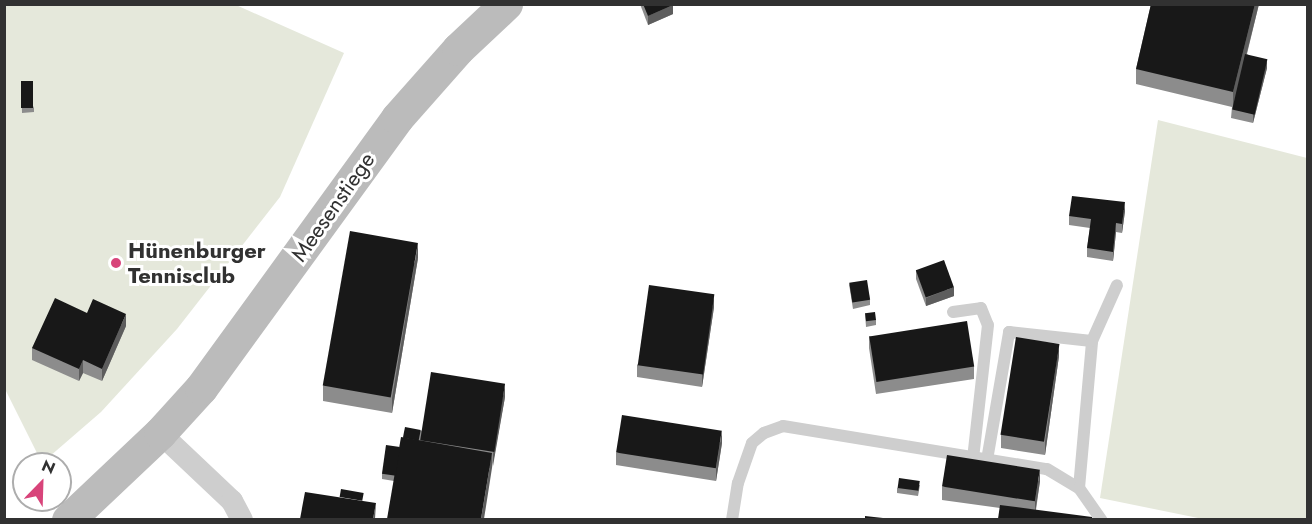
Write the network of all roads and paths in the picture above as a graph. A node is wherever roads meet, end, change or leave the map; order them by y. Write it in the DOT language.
graph roads {
  1 [pos="506,4"];
  2 [pos="1117,285"];
  3 [pos="953,312"];
  4 [pos="1092,341"];
  5 [pos="160,433"];
  6 [pos="973,458"];
  7 [pos="987,460"];
  8 [pos="1079,488"];
  9 [pos="68,519"];
  10 [pos="242,519"];
  11 [pos="732,519"];
  12 [pos="1101,519"];
  1 -- 5 [label="street, Meesenstiege"];
  2 -- 4 [label="lane"];
  3 -- 6 [label="lane"];
  4 -- 7 [label="lane"];
  4 -- 8 [label="lane"];
  5 -- 9 [label="street, Meesenstiege"];
  5 -- 10 [label="street"];
  6 -- 7 [label="lane"];
  6 -- 11 [label="lane"];
  7 -- 8 [label="lane"];
  8 -- 12 [label="lane"];
}
